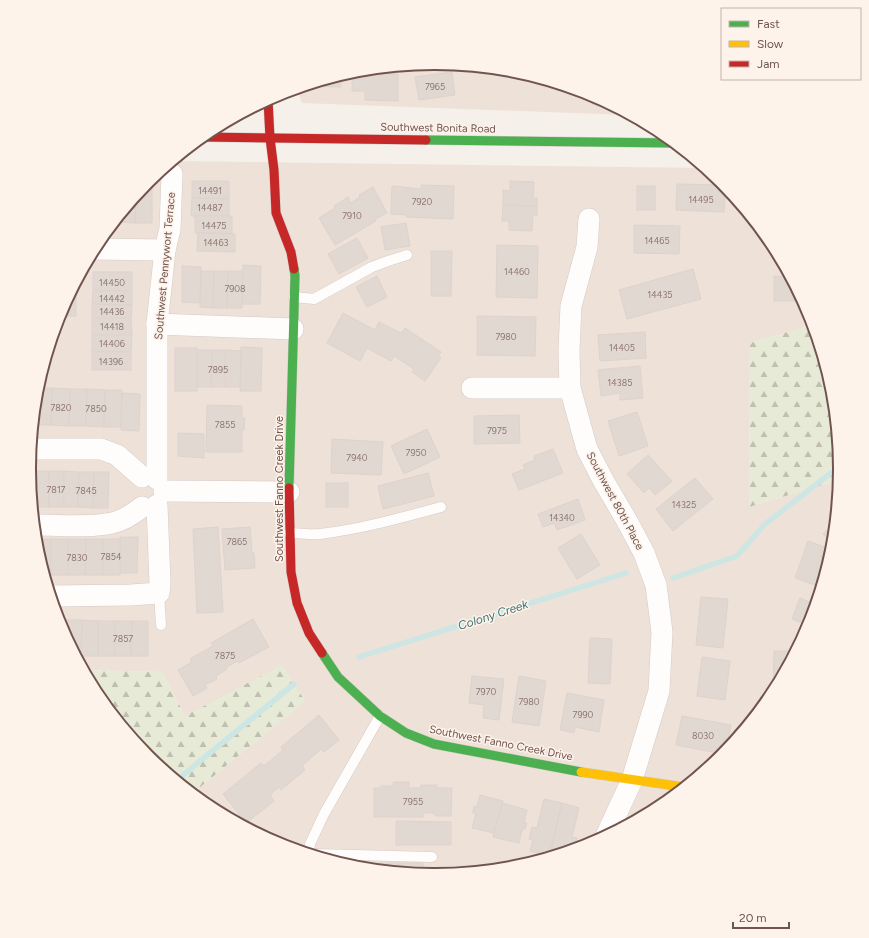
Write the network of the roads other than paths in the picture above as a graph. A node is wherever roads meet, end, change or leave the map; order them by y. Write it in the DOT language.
graph roads {
  1 [pos="268,107"];
  2 [pos="214,137"];
  3 [pos="270,138"];
  4 [pos="663,143"];
  5 [pos="172,174"];
  6 [pos="589,219"];
  7 [pos="102,249"];
  8 [pos="164,250"];
  9 [pos="407,255"];
  10 [pos="294,297"];
  11 [pos="157,324"];
  12 [pos="293,329"];
  13 [pos="472,388"];
  14 [pos="570,388"];
  15 [pos="37,449"];
  16 [pos="152,492"];
  17 [pos="289,492"];
  18 [pos="441,507"];
  19 [pos="40,525"];
  20 [pos="289,533"];
  21 [pos="159,593"];
  22 [pos="57,596"];
  23 [pos="161,625"];
  24 [pos="380,716"];
  25 [pos="632,780"];
  26 [pos="676,786"];
  27 [pos="611,826"];
  28 [pos="310,847"];
  29 [pos="333,854"];
  30 [pos="432,857"];
  1 -- 3 [label="street, Southwest Fanno Creek Drive"];
  2 -- 3 [label="street, Southwest Bonita Road"];
  3 -- 4 [label="street, Southwest Bonita Road"];
  3 -- 10 [label="street, Southwest Fanno Creek Drive"];
  5 -- 8 [label="street, Southwest Pennywort Terrace"];
  6 -- 14 [label="street, Southwest 80th Place"];
  7 -- 8 [label="street"];
  8 -- 11 [label="street, Southwest Pennywort Terrace"];
  9 -- 10 [label="lane"];
  10 -- 12 [label="street, Southwest Fanno Creek Drive"];
  11 -- 12 [label="street"];
  11 -- 16 [label="street, Southwest Pennywort Terrace"];
  12 -- 17 [label="street, Southwest Fanno Creek Drive"];
  13 -- 14 [label="street"];
  14 -- 25 [label="street, Southwest 80th Place"];
  15 -- 16 [label="street"];
  16 -- 17 [label="street"];
  16 -- 19 [label="street"];
  16 -- 21 [label="street, Southwest Pennywort Terrace"];
  17 -- 20 [label="street, Southwest Fanno Creek Drive"];
  18 -- 20 [label="lane"];
  20 -- 24 [label="street, Southwest Fanno Creek Drive"];
  21 -- 22 [label="street"];
  21 -- 23 [label="lane"];
  24 -- 25 [label="street, Southwest Fanno Creek Drive"];
  24 -- 28 [label="lane"];
  25 -- 26 [label="street, Southwest Fanno Creek Drive"];
  25 -- 27 [label="street, Southwest 80th Place"];
  29 -- 30 [label="lane"];
}
